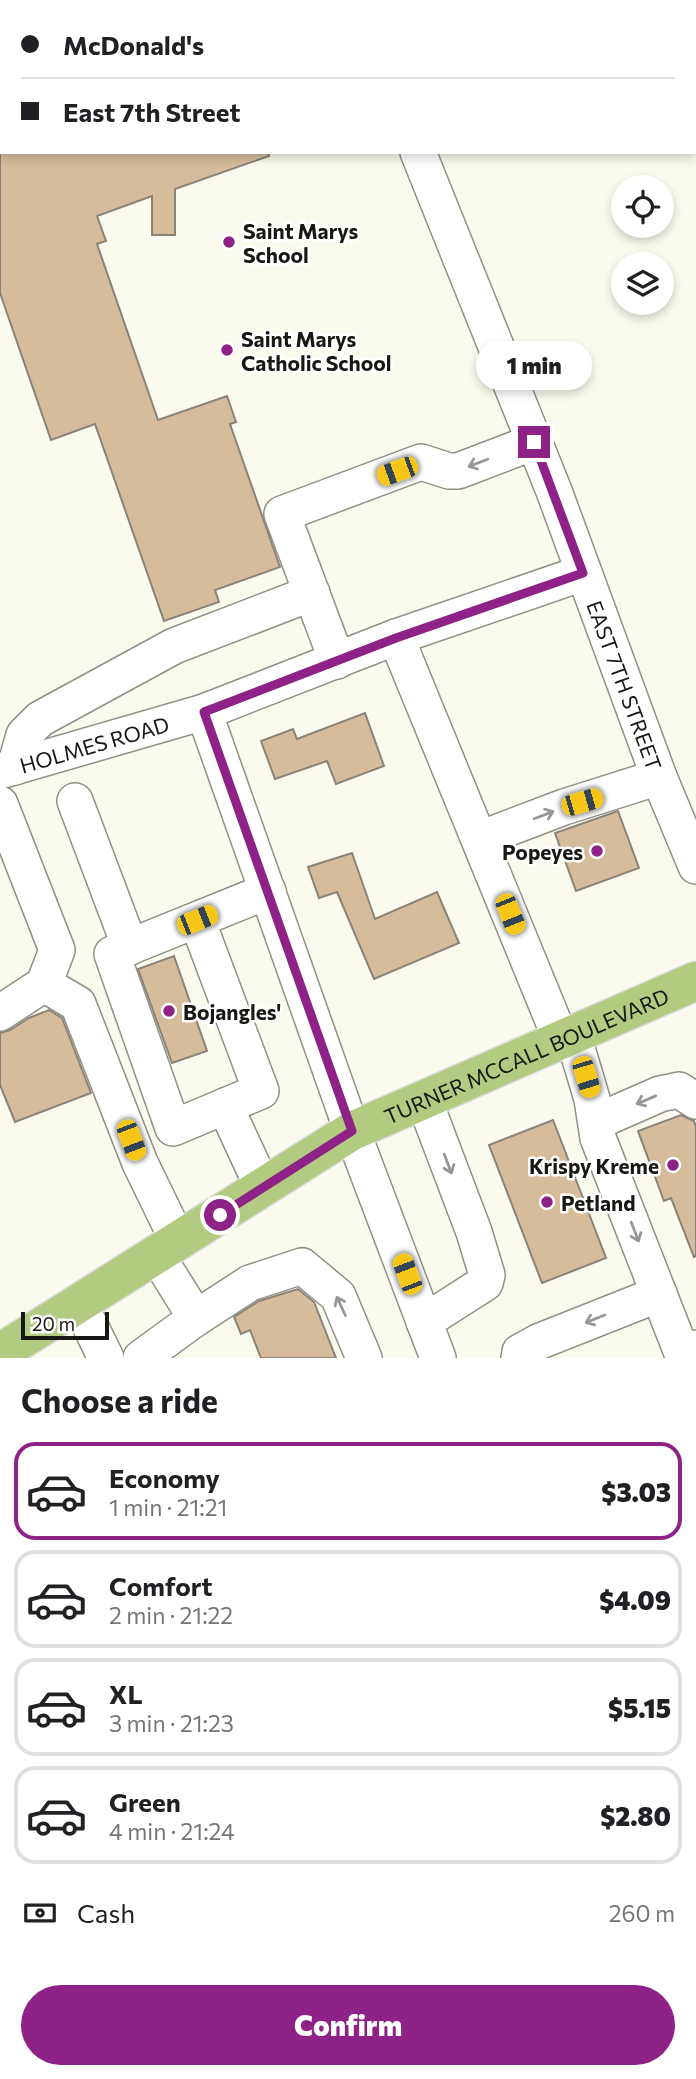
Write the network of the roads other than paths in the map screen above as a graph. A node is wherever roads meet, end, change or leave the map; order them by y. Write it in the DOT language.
graph roads {
  1 [pos="419,154"];
  2 [pos="534,442"];
  3 [pos="583,573"];
  4 [pos="312,593"];
  5 [pos="396,638"];
  6 [pos="337,661"];
  7 [pos="204,712"];
  8 [pos="7,769"];
  9 [pos="659,777"];
  10 [pos="75,801"];
  11 [pos="0,804"];
  12 [pos="480,839"];
  13 [pos="696,866"];
  14 [pos="268,891"];
  15 [pos="197,920"];
  16 [pos="130,947"];
  17 [pos="696,981"];
  18 [pos="44,984"];
  19 [pos="0,1013"];
  20 [pos="567,1037"];
  21 [pos="424,1100"];
  22 [pos="696,1101"];
  23 [pos="225,1106"];
  24 [pos="596,1122"];
  25 [pos="352,1131"];
  26 [pos="263,1188"];
  27 [pos="167,1248"];
  28 [pos="659,1294"];
  29 [pos="79,1303"];
  30 [pos="196,1318"];
  31 [pos="425,1322"];
  32 [pos="683,1342"];
  33 [pos="0,1353"];
  34 [pos="106,1358"];
  35 [pos="141,1358"];
  36 [pos="364,1358"];
  37 [pos="438,1358"];
  38 [pos="519,1358"];
  1 -- 2 [label="street, EAST 7TH STREET"];
  2 -- 3 [label="street, EAST 7TH STREET"];
  2 -- 4 [label="street, one-way"];
  3 -- 5 [label="street, HOLMES ROAD"];
  3 -- 9 [label="street, EAST 7TH STREET"];
  4 -- 6 [label="street"];
  4 -- 8 [label="street"];
  5 -- 6 [label="street, HOLMES ROAD"];
  5 -- 12 [label="street"];
  6 -- 7 [label="street, HOLMES ROAD"];
  7 -- 8 [label="street, HOLMES ROAD"];
  7 -- 14 [label="street"];
  12 -- 9 [label="street, one-way"];
  9 -- 13 [label="street, EAST 7TH STREET"];
  10 -- 16 [label="street"];
  11 -- 18 [label="street"];
  12 -- 20 [label="street"];
  14 -- 15 [label="street"];
  14 -- 25 [label="street"];
  15 -- 16 [label="street"];
  15 -- 23 [label="street"];
  16 -- 23 [label="street"];
  17 -- 20 [label="main road, TURNER MCCALL BOULEVARD"];
  18 -- 19 [label="street"];
  18 -- 27 [label="street"];
  20 -- 21 [label="main road, TURNER MCCALL BOULEVARD"];
  20 -- 24 [label="street"];
  21 -- 25 [label="main road, TURNER MCCALL BOULEVARD"];
  21 -- 31 [label="street, one-way"];
  22 -- 24 [label="street, one-way"];
  23 -- 26 [label="street"];
  24 -- 28 [label="street, one-way"];
  25 -- 26 [label="main road, TURNER MCCALL BOULEVARD"];
  25 -- 31 [label="street"];
  26 -- 27 [label="main road, TURNER MCCALL BOULEVARD"];
  27 -- 29 [label="main road, TURNER MCCALL BOULEVARD"];
  27 -- 30 [label="street"];
  28 -- 32 [label="street"];
  28 -- 38 [label="street, one-way"];
  29 -- 33 [label="main road, TURNER MCCALL BOULEVARD"];
  29 -- 34 [label="street"];
  30 -- 35 [label="street"];
  36 -- 30 [label="street, one-way"];
  31 -- 37 [label="street"];
}
